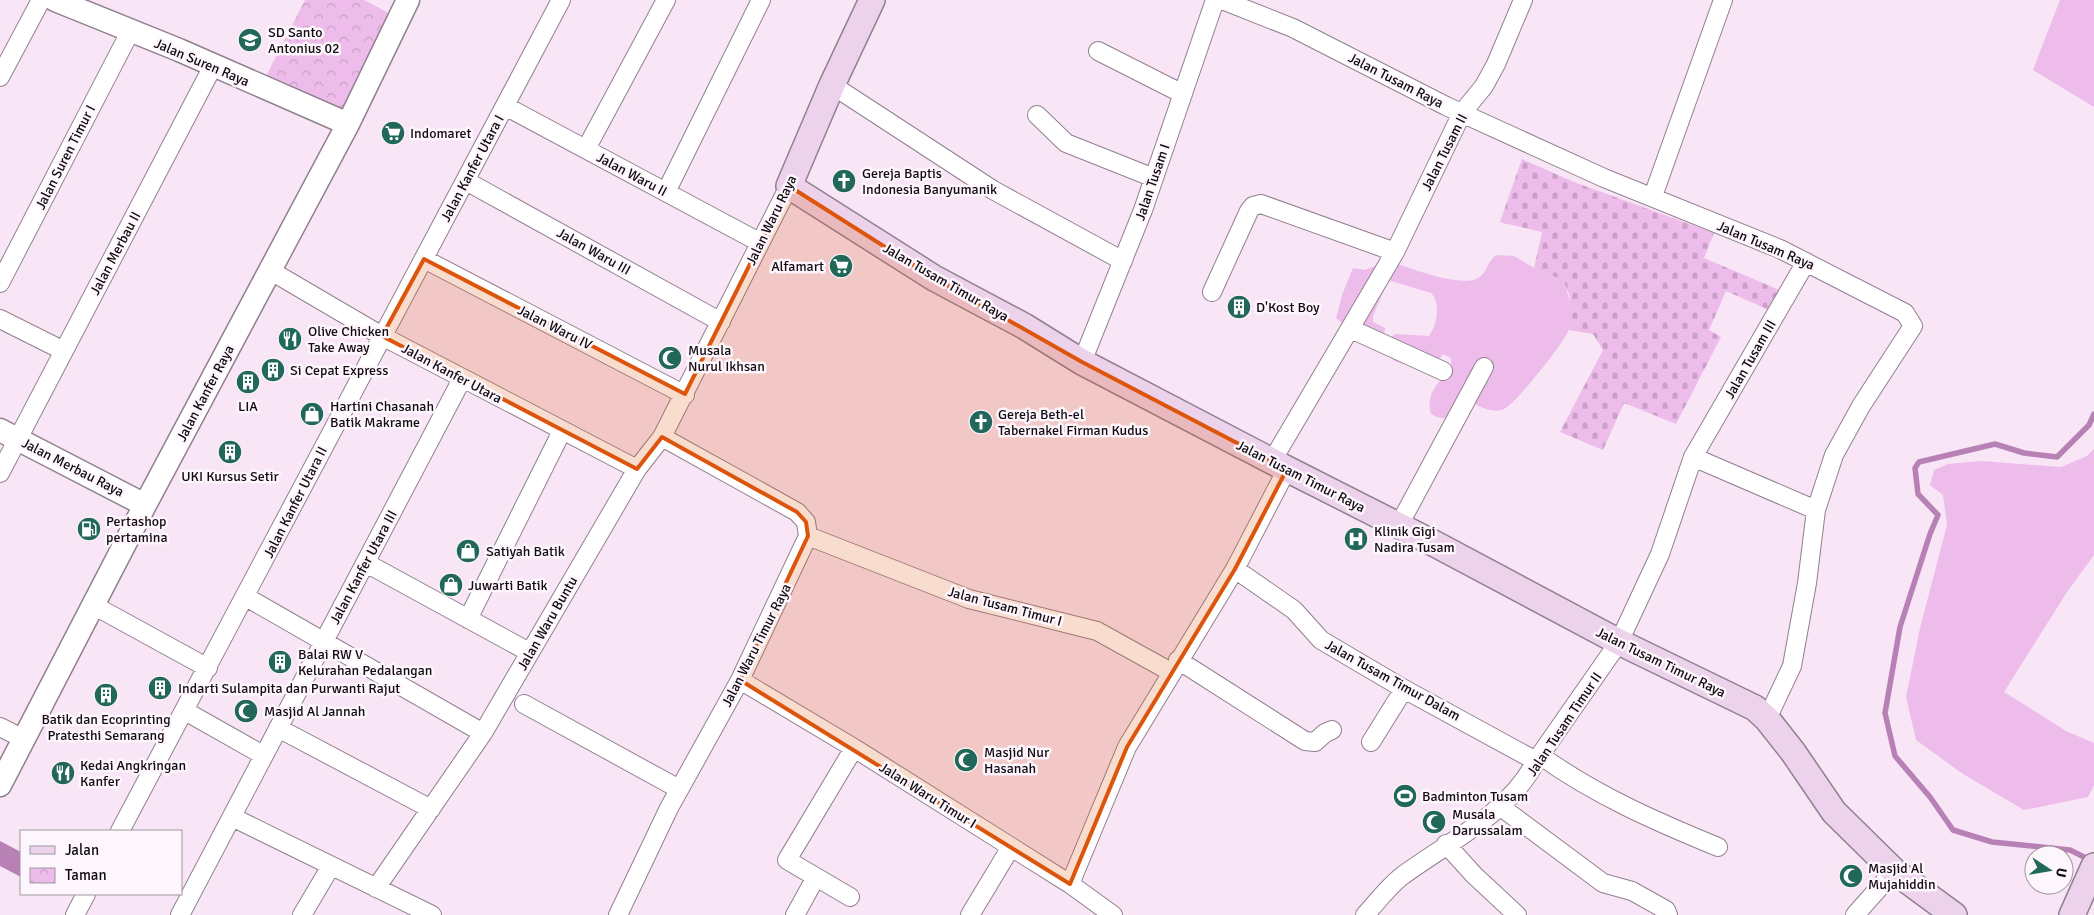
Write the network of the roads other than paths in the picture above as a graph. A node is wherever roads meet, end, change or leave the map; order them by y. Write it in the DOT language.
graph roads {
  1 [pos="41,0"];
  2 [pos="55,0"];
  3 [pos="408,0"];
  4 [pos="561,0"];
  5 [pos="666,0"];
  6 [pos="761,0"];
  7 [pos="872,0"];
  8 [pos="1215,0"];
  9 [pos="1222,0"];
  10 [pos="1523,0"];
  11 [pos="1722,0"];
  12 [pos="130,32"];
  13 [pos="1098,51"];
  14 [pos="213,66"];
  15 [pos="0,77"];
  16 [pos="832,84"];
  17 [pos="1183,94"];
  18 [pos="505,106"];
  19 [pos="1462,113"];
  20 [pos="1037,115"];
  21 [pos="348,124"];
  22 [pos="586,149"];
  23 [pos="1154,178"];
  24 [pos="466,181"];
  25 [pos="789,186"];
  26 [pos="666,192"];
  27 [pos="1653,196"];
  28 [pos="759,242"];
  29 [pos="1394,252"];
  30 [pos="424,259"];
  31 [pos="1123,261"];
  32 [pos="1806,262"];
  33 [pos="271,272"];
  34 [pos="0,283"];
  35 [pos="1212,292"];
  36 [pos="0,319"];
  37 [pos="721,322"];
  38 [pos="1351,329"];
  39 [pos="382,336"];
  40 [pos="64,351"];
  41 [pos="1082,362"];
  42 [pos="1484,367"];
  43 [pos="1443,371"];
  44 [pos="462,379"];
  45 [pos="685,395"];
  46 [pos="562,430"];
  47 [pos="9,434"];
  48 [pos="662,437"];
  49 [pos="1693,457"];
  50 [pos="1279,465"];
  51 [pos="637,469"];
  52 [pos="0,473"];
  53 [pos="145,505"];
  54 [pos="1816,510"];
  55 [pos="1399,525"];
  56 [pos="808,536"];
  57 [pos="366,563"];
  58 [pos="1235,569"];
  59 [pos="246,598"];
  60 [pos="93,605"];
  61 [pos="468,619"];
  62 [pos="1619,642"];
  63 [pos="323,643"];
  64 [pos="529,652"];
  65 [pos="1174,666"];
  66 [pos="208,668"];
  67 [pos="740,680"];
  68 [pos="1404,689"];
  69 [pos="524,704"];
  70 [pos="185,711"];
  71 [pos="1767,719"];
  72 [pos="0,727"];
  73 [pos="278,728"];
  74 [pos="1332,730"];
  75 [pos="483,733"];
  76 [pos="24,739"];
  77 [pos="1372,742"];
  78 [pos="854,748"];
  79 [pos="263,755"];
  80 [pos="1539,758"];
  81 [pos="0,785"];
  82 [pos="679,789"];
  83 [pos="1501,807"];
  84 [pos="431,809"];
  85 [pos="232,817"];
  86 [pos="121,830"];
  87 [pos="1446,844"];
  88 [pos="1011,847"];
  89 [pos="1718,847"];
  90 [pos="332,866"];
  91 [pos="1894,871"];
  92 [pos="2092,872"];
  93 [pos="816,877"];
  94 [pos="1070,884"];
  95 [pos="376,888"];
  96 [pos="85,895"];
  97 [pos="850,897"];
  98 [pos="1371,913"];
  99 [pos="75,915"];
  100 [pos="180,915"];
  101 [pos="302,915"];
  102 [pos="432,915"];
  103 [pos="618,915"];
  104 [pos="795,915"];
  105 [pos="970,915"];
  106 [pos="1112,915"];
  107 [pos="1517,915"];
  108 [pos="1668,915"];
  109 [pos="1855,915"];
  110 [pos="1954,915"];
  111 [pos="2072,915"];
  1 -- 15 [label="street"];
  2 -- 12 [label="street, Jalan Suren Raya"];
  3 -- 21 [label="street, Jalan Kanfer Raya"];
  4 -- 18 [label="street, Jalan Kanfer Utara I"];
  5 -- 22 [label="street"];
  6 -- 26 [label="street"];
  7 -- 16 [label="main road, Jalan Waru Raya"];
  8 -- 17 [label="street, Jalan Tusam I"];
  9 -- 19 [label="street, Jalan Tusam Raya"];
  10 -- 19 [label="street, Jalan Tusam II"];
  11 -- 27 [label="street"];
  12 -- 14 [label="street, Jalan Suren Raya"];
  12 -- 34 [label="street, Jalan Suren Timur I"];
  13 -- 17 [label="street"];
  14 -- 21 [label="street, Jalan Suren Raya"];
  14 -- 40 [label="street, Jalan Merbau II"];
  16 -- 25 [label="main road, Jalan Waru Raya"];
  16 -- 31 [label="street"];
  17 -- 23 [label="street, Jalan Tusam I"];
  18 -- 22 [label="street, Jalan Waru II"];
  18 -- 24 [label="street, Jalan Kanfer Utara I"];
  19 -- 27 [label="street, Jalan Tusam Raya"];
  19 -- 29 [label="street, Jalan Tusam II"];
  20 -- 23 [label="street"];
  21 -- 33 [label="street, Jalan Kanfer Raya"];
  22 -- 26 [label="street, Jalan Waru II"];
  23 -- 31 [label="street, Jalan Tusam I"];
  24 -- 30 [label="street, Jalan Kanfer Utara I"];
  24 -- 37 [label="street, Jalan Waru III"];
  25 -- 28 [label="street, Jalan Waru Raya"];
  25 -- 41 [label="main road, Jalan Tusam Timur Raya"];
  26 -- 28 [label="street, Jalan Waru II"];
  27 -- 32 [label="street, Jalan Tusam Raya"];
  28 -- 37 [label="street, Jalan Waru Raya"];
  29 -- 35 [label="street"];
  29 -- 38 [label="street, Jalan Tusam II"];
  30 -- 39 [label="street, Jalan Kanfer Utara I"];
  30 -- 45 [label="street, Jalan Waru IV"];
  31 -- 41 [label="street, Jalan Tusam I"];
  32 -- 49 [label="street, Jalan Tusam III"];
  32 -- 54 [label="street, Jalan Tusam Raya"];
  33 -- 39 [label="street, Jalan Kanfer Utara"];
  33 -- 53 [label="street, Jalan Kanfer Raya"];
  36 -- 40 [label="street"];
  37 -- 45 [label="street, Jalan Waru Raya"];
  38 -- 43 [label="street"];
  38 -- 50 [label="street, Jalan Tusam II"];
  39 -- 44 [label="street, Jalan Kanfer Utara"];
  39 -- 59 [label="street, Jalan Kanfer Utara II"];
  40 -- 47 [label="street, Jalan Merbau II"];
  41 -- 50 [label="main road, Jalan Tusam Timur Raya"];
  42 -- 55 [label="street"];
  44 -- 46 [label="street, Jalan Kanfer Utara"];
  44 -- 57 [label="street, Jalan Kanfer Utara III"];
  45 -- 48 [label="street, Jalan Waru Raya"];
  46 -- 51 [label="street, Jalan Kanfer Utara"];
  46 -- 61 [label="street"];
  47 -- 52 [label="street, Jalan Merbau II"];
  47 -- 53 [label="street, Jalan Merbau Raya"];
  48 -- 51 [label="street, Jalan Waru Buntu"];
  48 -- 56 [label="street"];
  49 -- 54 [label="street"];
  49 -- 62 [label="street, Jalan Tusam III"];
  50 -- 55 [label="main road, Jalan Tusam Timur Raya"];
  50 -- 58 [label="street"];
  51 -- 64 [label="street, Jalan Waru Buntu"];
  53 -- 60 [label="street, Jalan Kanfer Raya"];
  54 -- 71 [label="street, Jalan Tusam Raya"];
  55 -- 62 [label="main road, Jalan Tusam Timur Raya"];
  56 -- 65 [label="street, Jalan Tusam Timur I"];
  56 -- 67 [label="street, Jalan Waru Timur Raya"];
  57 -- 61 [label="street"];
  57 -- 63 [label="street, Jalan Kanfer Utara III"];
  58 -- 65 [label="street"];
  58 -- 68 [label="street, Jalan Tusam Timur Dalam"];
  59 -- 63 [label="street"];
  59 -- 66 [label="street, Jalan Kanfer Utara II"];
  60 -- 66 [label="street"];
  60 -- 76 [label="street, Jalan Kanfer Raya"];
  61 -- 64 [label="street"];
  62 -- 71 [label="main road, Jalan Tusam Timur Raya"];
  62 -- 80 [label="street, Jalan Tusam Timur II"];
  63 -- 73 [label="street, Jalan Kanfer Utara III"];
  63 -- 75 [label="street"];
  64 -- 75 [label="street, Jalan Waru Buntu"];
  65 -- 74 [label="street, Jalan Tusam Timur I"];
  65 -- 94 [label="street"];
  66 -- 70 [label="street, Jalan Kanfer Utara II"];
  67 -- 78 [label="street, Jalan Waru Timur I"];
  67 -- 82 [label="street, Jalan Waru Timur Raya"];
  68 -- 77 [label="street"];
  68 -- 80 [label="street, Jalan Tusam Timur Dalam"];
  69 -- 82 [label="street"];
  70 -- 79 [label="street"];
  70 -- 86 [label="street, Jalan Kanfer Utara II"];
  71 -- 91 [label="main road, Jalan Tusam Timur Raya"];
  72 -- 76 [label="street"];
  73 -- 79 [label="street, Jalan Kanfer Utara III"];
  73 -- 84 [label="street"];
  75 -- 84 [label="street, Jalan Waru Buntu"];
  76 -- 81 [label="street, Jalan Kanfer Raya"];
  78 -- 88 [label="street, Jalan Waru Timur I"];
  78 -- 93 [label="street"];
  79 -- 85 [label="street, Jalan Kanfer Utara III"];
  80 -- 83 [label="street, Jalan Tusam Timur II"];
  80 -- 89 [label="street, Jalan Tusam Timur Dalam"];
  82 -- 103 [label="street, Jalan Waru Timur Raya"];
  83 -- 87 [label="street, Jalan Tusam Timur II"];
  83 -- 108 [label="street"];
  84 -- 95 [label="street, Jalan Waru Buntu"];
  85 -- 90 [label="street"];
  85 -- 100 [label="street, Jalan Kanfer Utara III"];
  87 -- 98 [label="street, Jalan Tusam Timur II"];
  87 -- 107 [label="street"];
  88 -- 94 [label="street, Jalan Waru Timur I"];
  88 -- 105 [label="street"];
  90 -- 95 [label="street"];
  90 -- 101 [label="street"];
  91 -- 109 [label="street"];
  91 -- 110 [label="main road, Jalan Tusam Timur Raya"];
  92 -- 111 [label="main road"];
  93 -- 97 [label="street"];
  93 -- 104 [label="street"];
  94 -- 106 [label="street, Jalan Waru Timur I"];
  95 -- 102 [label="street"];
  96 -- 99 [label="street"];
}
